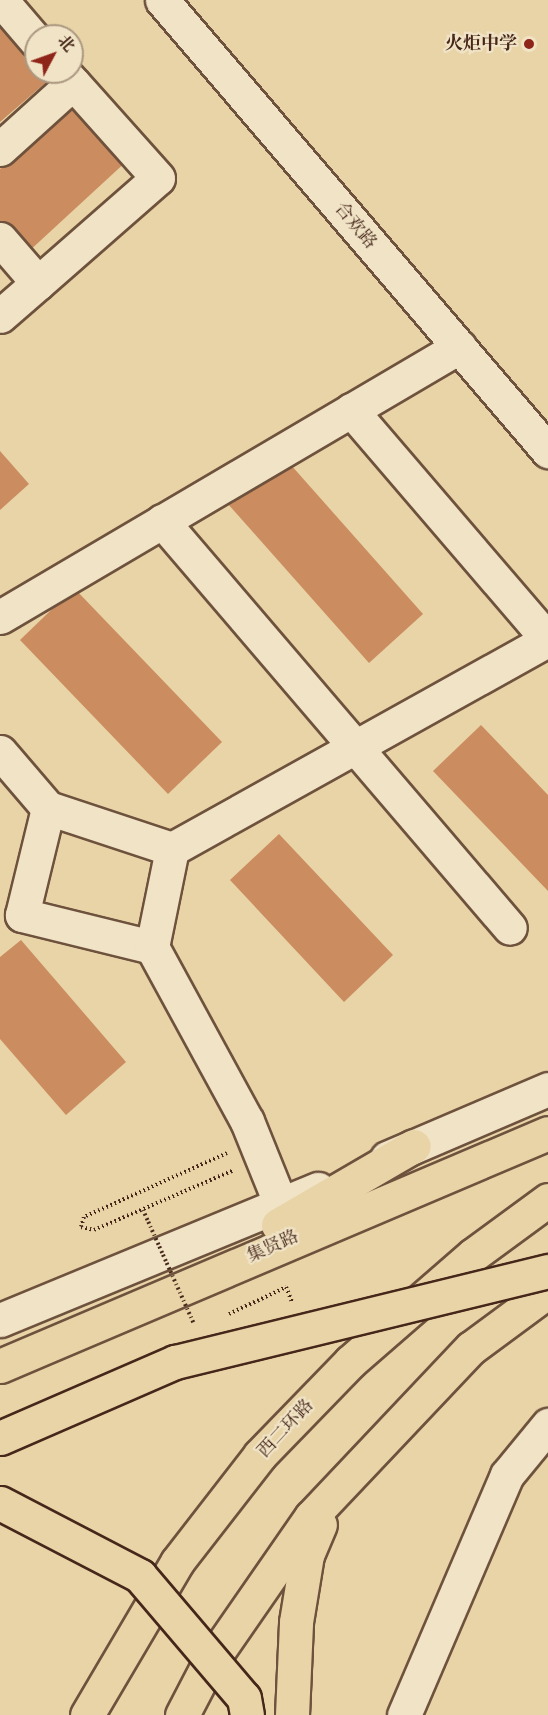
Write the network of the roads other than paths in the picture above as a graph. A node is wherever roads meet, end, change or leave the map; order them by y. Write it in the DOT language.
graph roads {
  1 [pos="1,0"];
  2 [pos="162,0"];
  3 [pos="24,27"];
  4 [pos="62,84"];
  5 [pos="73,84"];
  6 [pos="0,149"];
  7 [pos="0,239"];
  8 [pos="38,283"];
  9 [pos="0,316"];
  10 [pos="459,347"];
  11 [pos="351,410"];
  12 [pos="548,452"];
  13 [pos="162,521"];
  14 [pos="0,617"];
  15 [pos="548,640"];
  16 [pos="355,747"];
  17 [pos="0,752"];
  18 [pos="48,808"];
  19 [pos="172,849"];
  20 [pos="11,921"];
  21 [pos="510,928"];
  22 [pos="152,947"];
  23 [pos="548,1089"];
  24 [pos="548,1132"];
  25 [pos="414,1146"];
  26 [pos="548,1200"];
  27 [pos="281,1205"];
  28 [pos="548,1271"];
  29 [pos="548,1291"];
  30 [pos="144,1304"];
  31 [pos="0,1320"];
  32 [pos="0,1366"];
  33 [pos="548,1425"];
  34 [pos="0,1438"];
  35 [pos="334,1492"];
  36 [pos="0,1503"];
  37 [pos="87,1715"];
  38 [pos="182,1715"];
  39 [pos="247,1715"];
  40 [pos="291,1715"];
  41 [pos="404,1715"];
  1 -- 3 [label="street"];
  2 -- 10 [label="street, 合欢路"];
  4 -- 6 [label="street"];
  5 -- 8 [label="street"];
  7 -- 8 [label="street"];
  8 -- 9 [label="street"];
  10 -- 11 [label="street"];
  10 -- 12 [label="street, 合欢路"];
  11 -- 13 [label="street"];
  11 -- 15 [label="street"];
  13 -- 14 [label="street"];
  13 -- 16 [label="street"];
  15 -- 16 [label="street"];
  16 -- 19 [label="street"];
  16 -- 21 [label="street"];
  17 -- 18 [label="street"];
  18 -- 19 [label="street"];
  18 -- 20 [label="street"];
  19 -- 22 [label="street"];
  20 -- 22 [label="street"];
  22 -- 27 [label="street"];
  23 -- 25 [label="street"];
  24 -- 30 [label="highway, 集贤路"];
  25 -- 27 [label="street"];
  25 -- 30 [label="highway"];
  26 -- 37 [label="highway, 西二环路"];
  27 -- 31 [label="street"];
  28 -- 34 [label="highway, bridge"];
  29 -- 35 [label="highway"];
  30 -- 32 [label="highway, 集贤路"];
  33 -- 41 [label="street"];
  35 -- 38 [label="highway"];
  35 -- 40 [label="highway"];
  36 -- 39 [label="highway, bridge"];
}
